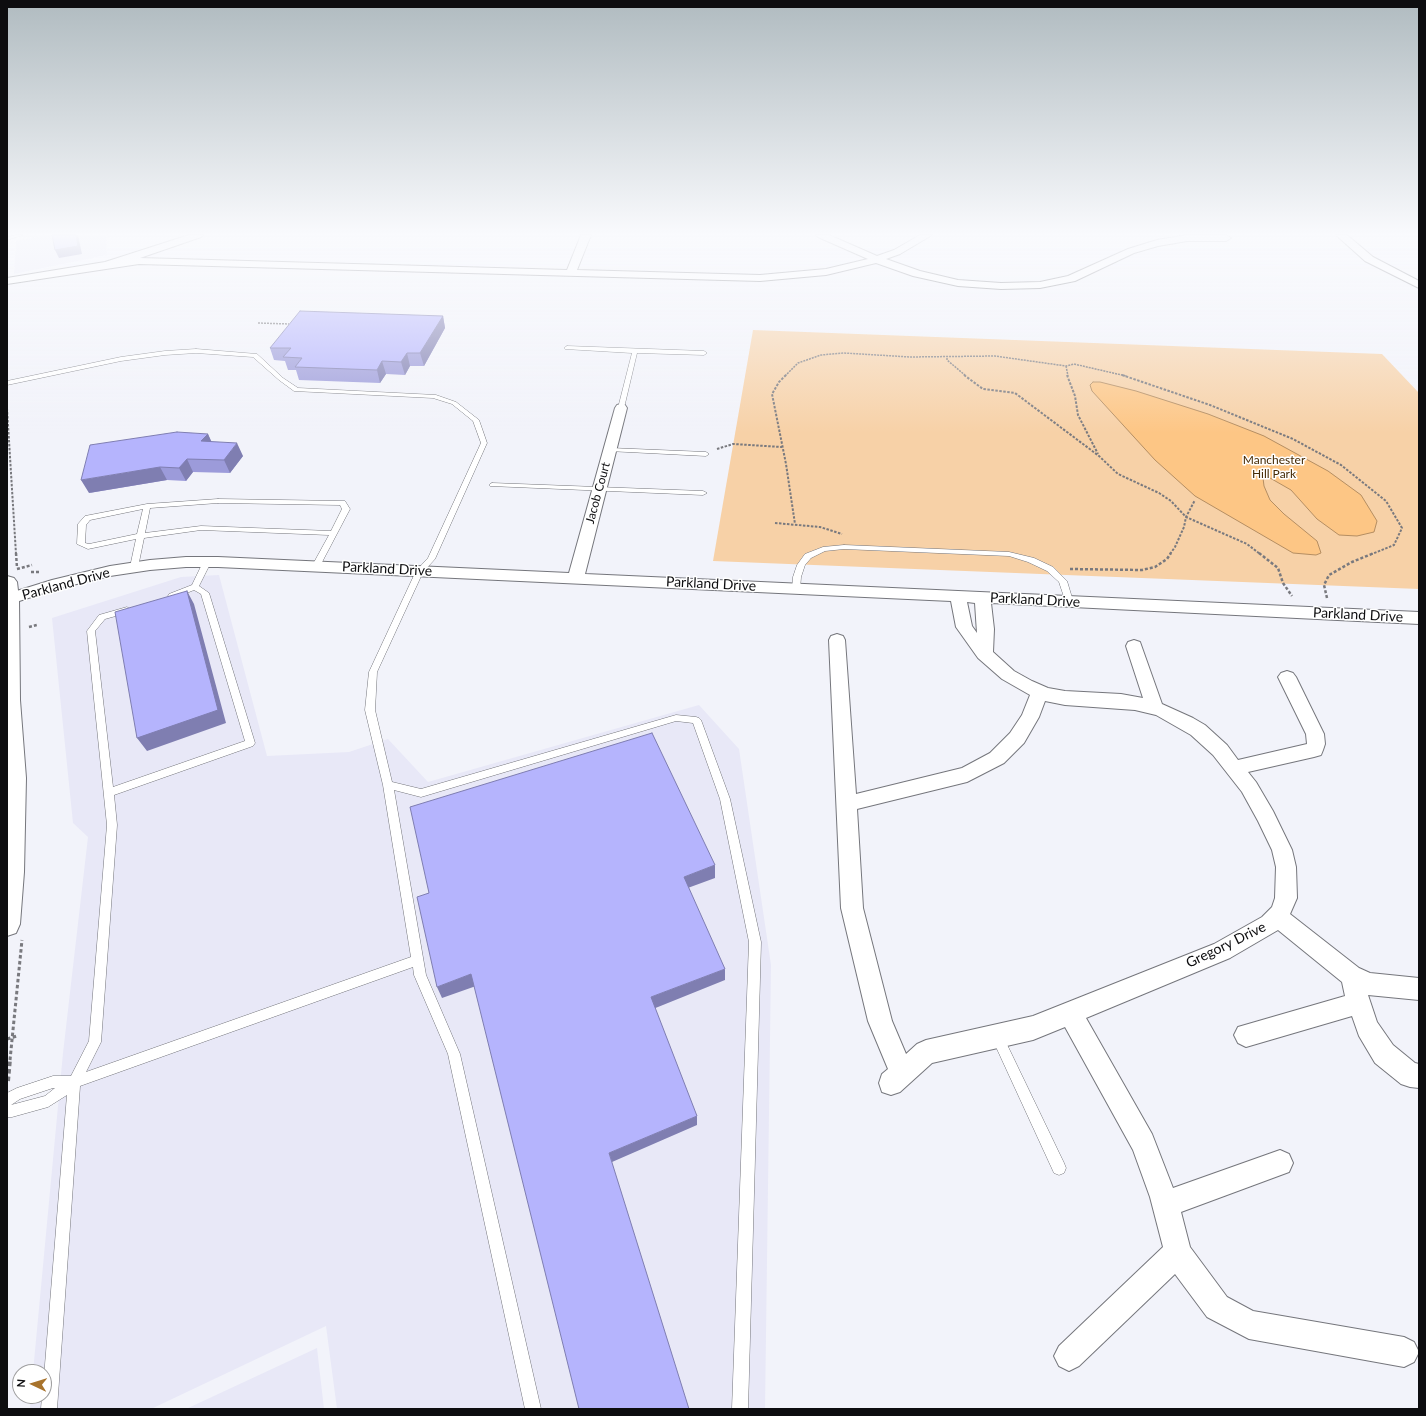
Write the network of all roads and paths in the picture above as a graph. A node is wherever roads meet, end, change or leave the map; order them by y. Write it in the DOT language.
graph roads {
  1 [pos="258,324"];
  2 [pos="289,324"];
  3 [pos="567,348"];
  4 [pos="635,351"];
  5 [pos="704,353"];
  6 [pos="947,358"];
  7 [pos="1066,366"];
  8 [pos="7,382"];
  9 [pos="621,408"];
  10 [pos="782,447"];
  11 [pos="610,450"];
  12 [pos="706,454"];
  13 [pos="1099,456"];
  14 [pos="492,485"];
  15 [pos="599,490"];
  16 [pos="703,493"];
  17 [pos="1195,500"];
  18 [pos="147,506"];
  19 [pos="1186,516"];
  20 [pos="775,524"];
  21 [pos="795,524"];
  22 [pos="334,533"];
  23 [pos="140,536"];
  24 [pos="850,548"];
  25 [pos="207,562"];
  26 [pos="316,566"];
  27 [pos="134,567"];
  28 [pos="1050,569"];
  29 [pos="420,571"];
  30 [pos="576,578"];
  31 [pos="195,587"];
  32 [pos="796,589"];
  33 [pos="8,593"];
  34 [pos="958,596"];
  35 [pos="982,597"];
  36 [pos="162,599"];
  37 [pos="1294,599"];
  38 [pos="1327,600"];
  39 [pos="1069,601"];
  40 [pos="140,606"];
  41 [pos="1419,618"];
  42 [pos="838,640"];
  43 [pos="1134,646"];
  44 [pos="984,654"];
  45 [pos="1287,677"];
  46 [pos="1040,692"];
  47 [pos="1155,709"];
  48 [pos="1234,768"];
  49 [pos="388,785"];
  50 [pos="108,793"];
  51 [pos="847,804"];
  52 [pos="1277,916"];
  53 [pos="7,924"];
  54 [pos="418,960"];
  55 [pos="1351,976"];
  56 [pos="1419,989"];
  57 [pos="1359,1003"];
  58 [pos="1070,1013"];
  59 [pos="1246,1035"];
  60 [pos="17,1036"];
  61 [pos="997,1036"];
  62 [pos="7,1039"];
  63 [pos="1419,1076"];
  64 [pos="74,1082"];
  65 [pos="7,1100"];
  66 [pos="7,1111"];
  67 [pos="1280,1163"];
  68 [pos="1059,1168"];
  69 [pos="1165,1204"];
  70 [pos="1178,1252"];
  71 [pos="1404,1352"];
  72 [pos="1069,1356"];
  73 [pos="49,1409"];
  74 [pos="533,1409"];
  75 [pos="740,1409"];
  1 -- 2 [label="path"];
  3 -- 4 [label="lane"];
  4 -- 5 [label="lane"];
  4 -- 9 [label="lane"];
  6 -- 7 [label="path"];
  6 -- 10 [label="path"];
  6 -- 13 [label="path"];
  7 -- 13 [label="path"];
  7 -- 38 [label="path"];
  8 -- 29 [label="lane"];
  9 -- 11 [label="street, Jacob Court"];
  10 -- 12 [label="path"];
  10 -- 21 [label="path"];
  11 -- 12 [label="lane"];
  11 -- 15 [label="street, Jacob Court"];
  13 -- 19 [label="path"];
  14 -- 15 [label="lane"];
  15 -- 16 [label="lane"];
  15 -- 30 [label="street, Jacob Court"];
  17 -- 19 [label="path"];
  18 -- 22 [label="lane"];
  18 -- 23 [label="lane"];
  18 -- 23 [label="lane"];
  19 -- 28 [label="path"];
  19 -- 37 [label="path"];
  20 -- 21 [label="path"];
  21 -- 24 [label="path"];
  22 -- 23 [label="lane"];
  22 -- 26 [label="lane"];
  23 -- 27 [label="lane"];
  24 -- 28 [label="lane"];
  24 -- 32 [label="lane"];
  25 -- 26 [label="street, Parkland Drive"];
  25 -- 27 [label="street, Parkland Drive"];
  25 -- 31 [label="lane"];
  26 -- 29 [label="street, Parkland Drive"];
  27 -- 33 [label="street, Parkland Drive"];
  28 -- 39 [label="lane"];
  29 -- 30 [label="street, Parkland Drive"];
  29 -- 49 [label="lane"];
  30 -- 32 [label="street, Parkland Drive"];
  31 -- 36 [label="lane"];
  31 -- 50 [label="lane"];
  32 -- 34 [label="street, Parkland Drive"];
  33 -- 53 [label="main road"];
  34 -- 35 [label="street, Parkland Drive"];
  34 -- 44 [label="street, Gregory Drive"];
  35 -- 39 [label="street, Parkland Drive"];
  35 -- 44 [label="street"];
  39 -- 41 [label="street, Parkland Drive"];
  40 -- 50 [label="lane"];
  42 -- 51 [label="street"];
  43 -- 47 [label="street"];
  44 -- 46 [label="street, Gregory Drive"];
  45 -- 48 [label="street"];
  46 -- 47 [label="street, Gregory Drive"];
  46 -- 51 [label="street"];
  47 -- 48 [label="street, Gregory Drive"];
  48 -- 52 [label="street, Gregory Drive"];
  49 -- 54 [label="lane"];
  49 -- 75 [label="lane"];
  50 -- 64 [label="lane"];
  51 -- 61 [label="street, Gregory Drive"];
  52 -- 55 [label="street"];
  52 -- 58 [label="street, Gregory Drive"];
  54 -- 64 [label="lane"];
  54 -- 74 [label="lane"];
  55 -- 56 [label="street"];
  55 -- 57 [label="street"];
  57 -- 59 [label="street"];
  57 -- 63 [label="street"];
  58 -- 61 [label="street, Gregory Drive"];
  58 -- 69 [label="street"];
  60 -- 62 [label="path"];
  61 -- 68 [label="lane"];
  64 -- 65 [label="lane"];
  64 -- 66 [label="lane"];
  64 -- 73 [label="lane"];
  67 -- 69 [label="street"];
  69 -- 70 [label="street"];
  70 -- 71 [label="street"];
  70 -- 72 [label="street"];
}
